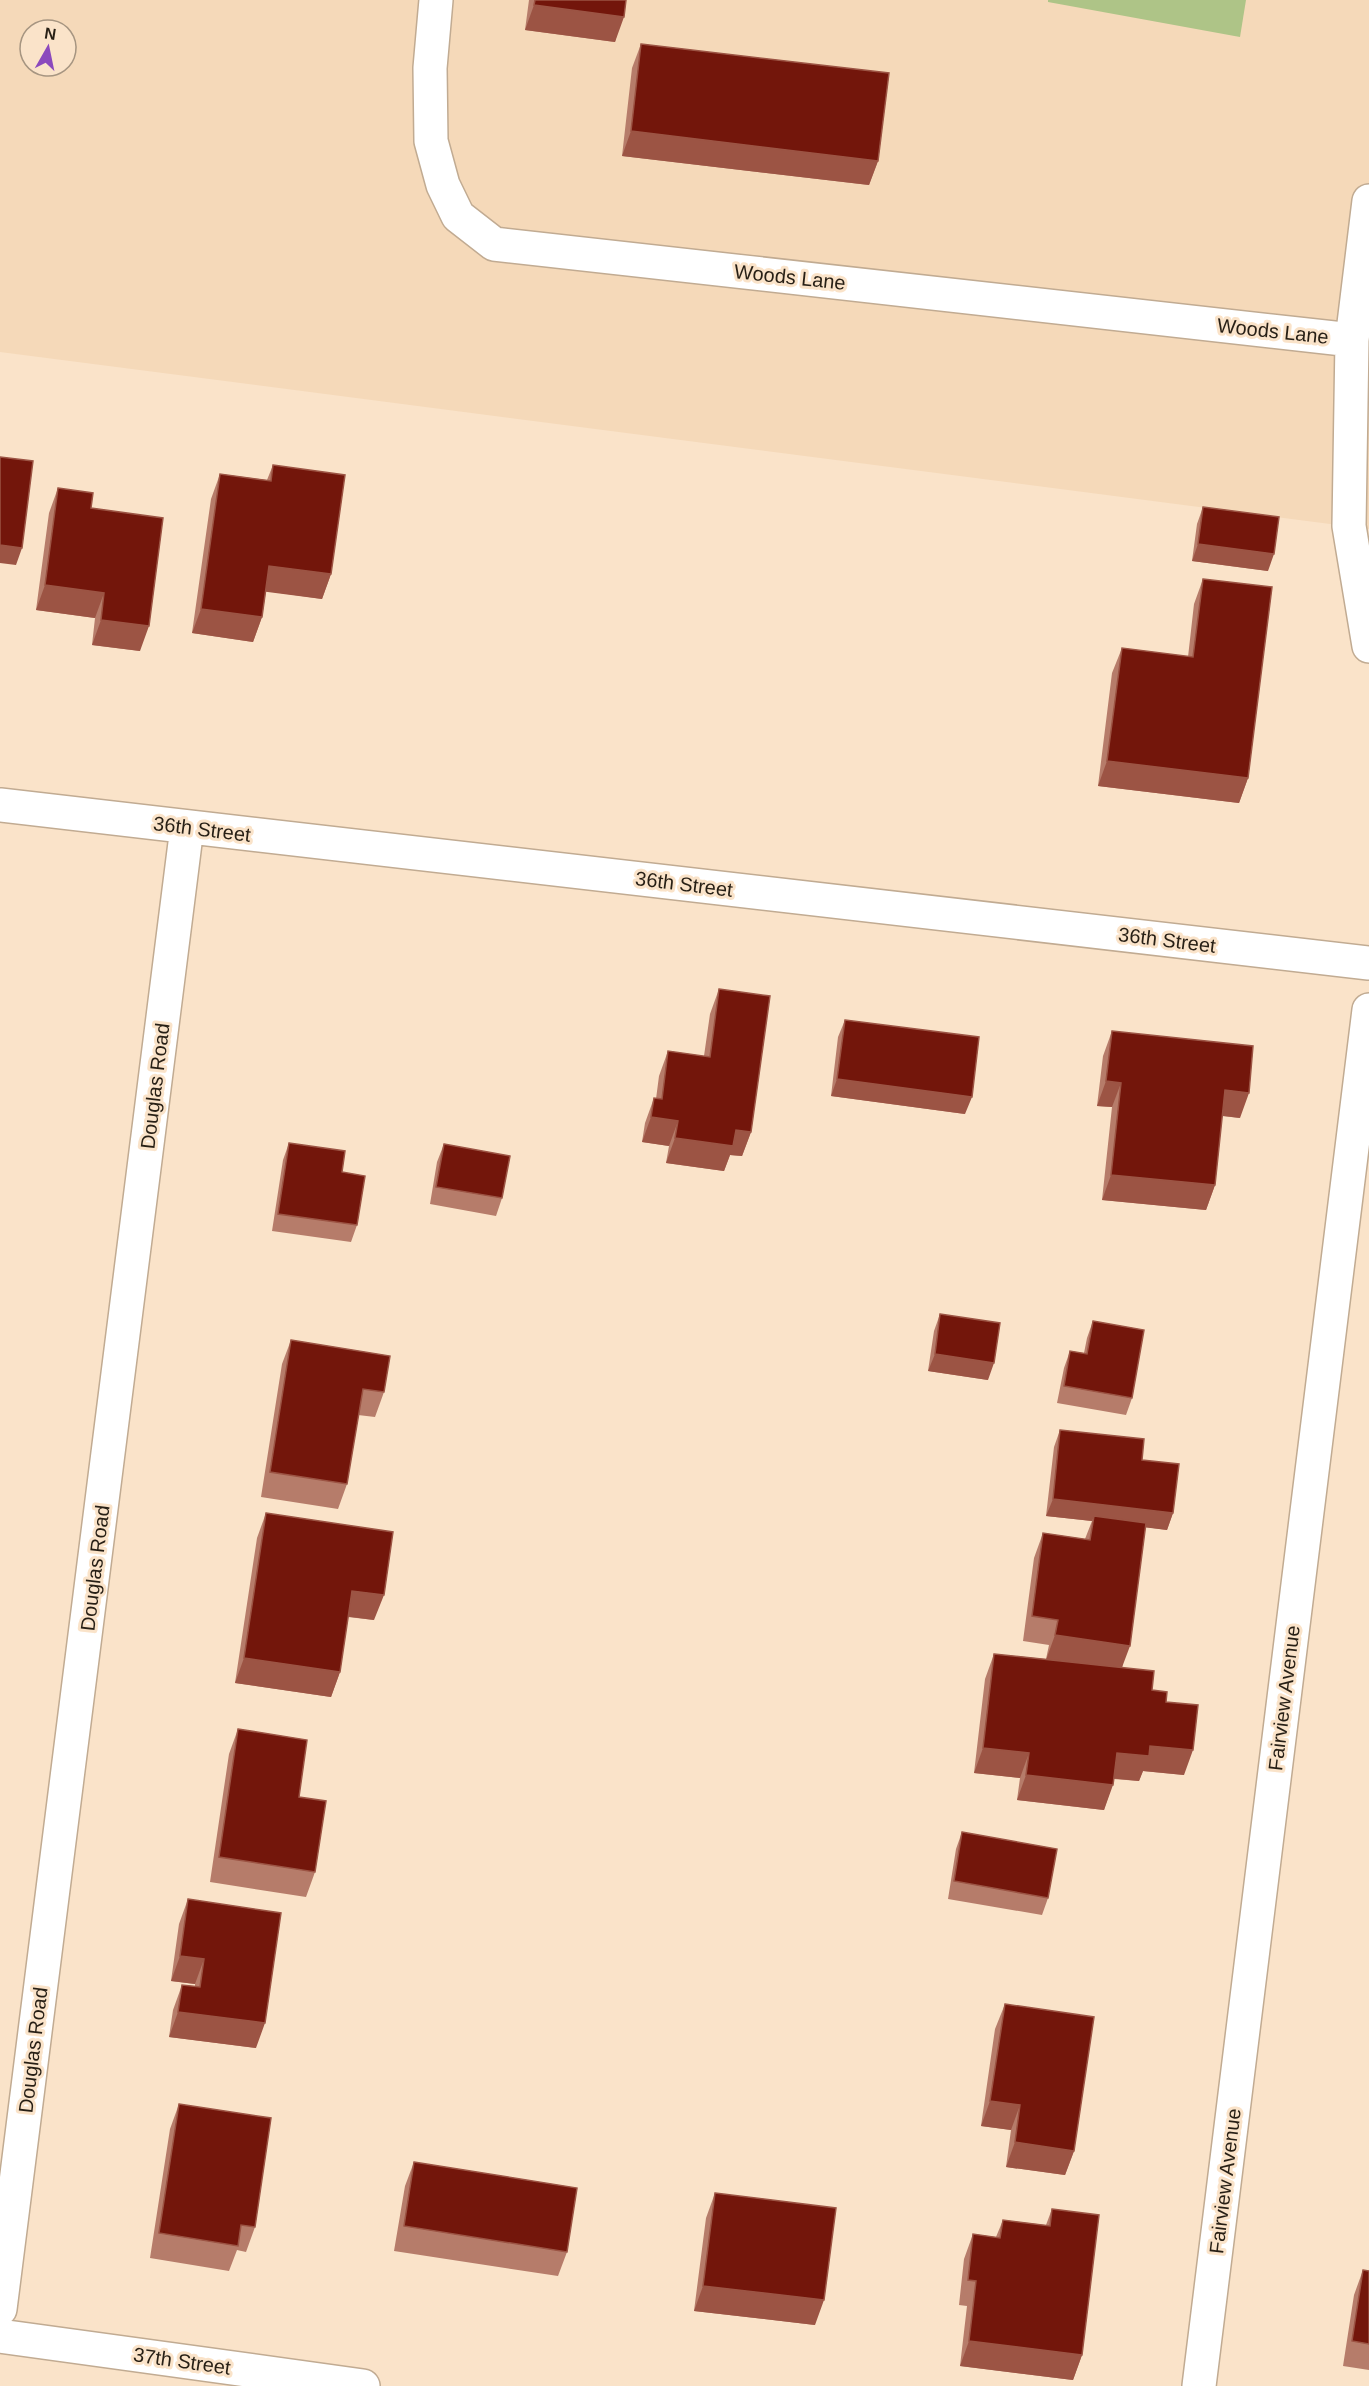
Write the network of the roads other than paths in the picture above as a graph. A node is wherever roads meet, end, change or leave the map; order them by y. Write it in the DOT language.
graph roads {
  1 [pos="436,0"];
  2 [pos="1369,201"];
  3 [pos="1352,340"];
  4 [pos="1369,646"];
  5 [pos="0,805"];
  6 [pos="187,827"];
  7 [pos="1369,963"];
  8 [pos="1369,1010"];
  9 [pos="0,2309"];
  10 [pos="0,2336"];
  11 [pos="363,2386"];
  12 [pos="1200,2386"];
  1 -- 3 [label="street, Woods Lane"];
  2 -- 3 [label="street"];
  3 -- 4 [label="street"];
  5 -- 6 [label="street, 36th Street"];
  6 -- 7 [label="street, 36th Street"];
  6 -- 9 [label="street, Douglas Road"];
  8 -- 12 [label="street, Fairview Avenue"];
  10 -- 11 [label="street, 37th Street"];
}
